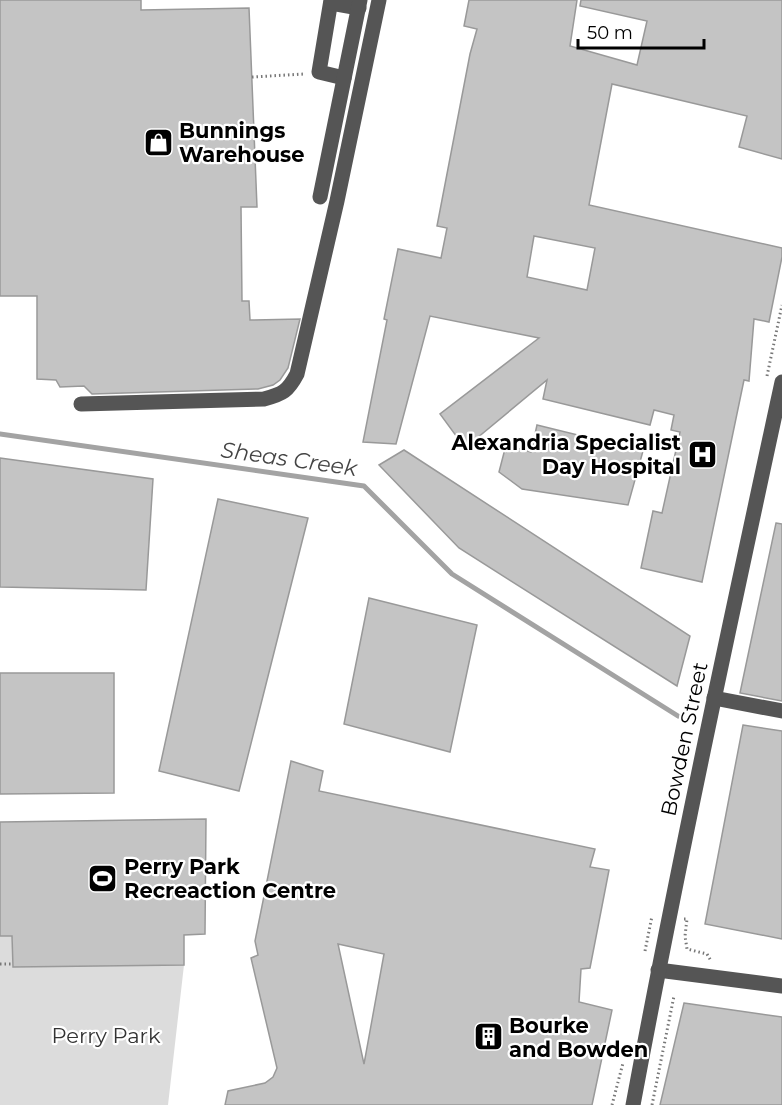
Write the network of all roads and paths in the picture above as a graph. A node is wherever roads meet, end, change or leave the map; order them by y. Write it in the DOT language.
graph roads {
  1 [pos="380,0"];
  2 [pos="331,1"];
  3 [pos="360,4"];
  4 [pos="369,48"];
  5 [pos="344,78"];
  6 [pos="782,382"];
  7 [pos="81,404"];
  8 [pos="714,698"];
  9 [pos="782,711"];
  10 [pos="687,919"];
  11 [pos="707,954"];
  12 [pos="0,964"];
  13 [pos="13,964"];
  14 [pos="658,970"];
  15 [pos="782,986"];
  16 [pos="674,996"];
  17 [pos="633,1105"];
  18 [pos="652,1105"];
  1 -- 4 [label="street"];
  2 -- 3 [label="street"];
  2 -- 5 [label="street"];
  3 -- 5 [label="street"];
  4 -- 5 [label="street"];
  4 -- 7 [label="street"];
  6 -- 8 [label="street, Bowden Street"];
  8 -- 9 [label="street"];
  8 -- 14 [label="street, Bowden Street"];
  10 -- 11 [label="path"];
  12 -- 13 [label="path"];
  14 -- 15 [label="street"];
  14 -- 17 [label="street, Bowden Street"];
  16 -- 18 [label="path"];
}
